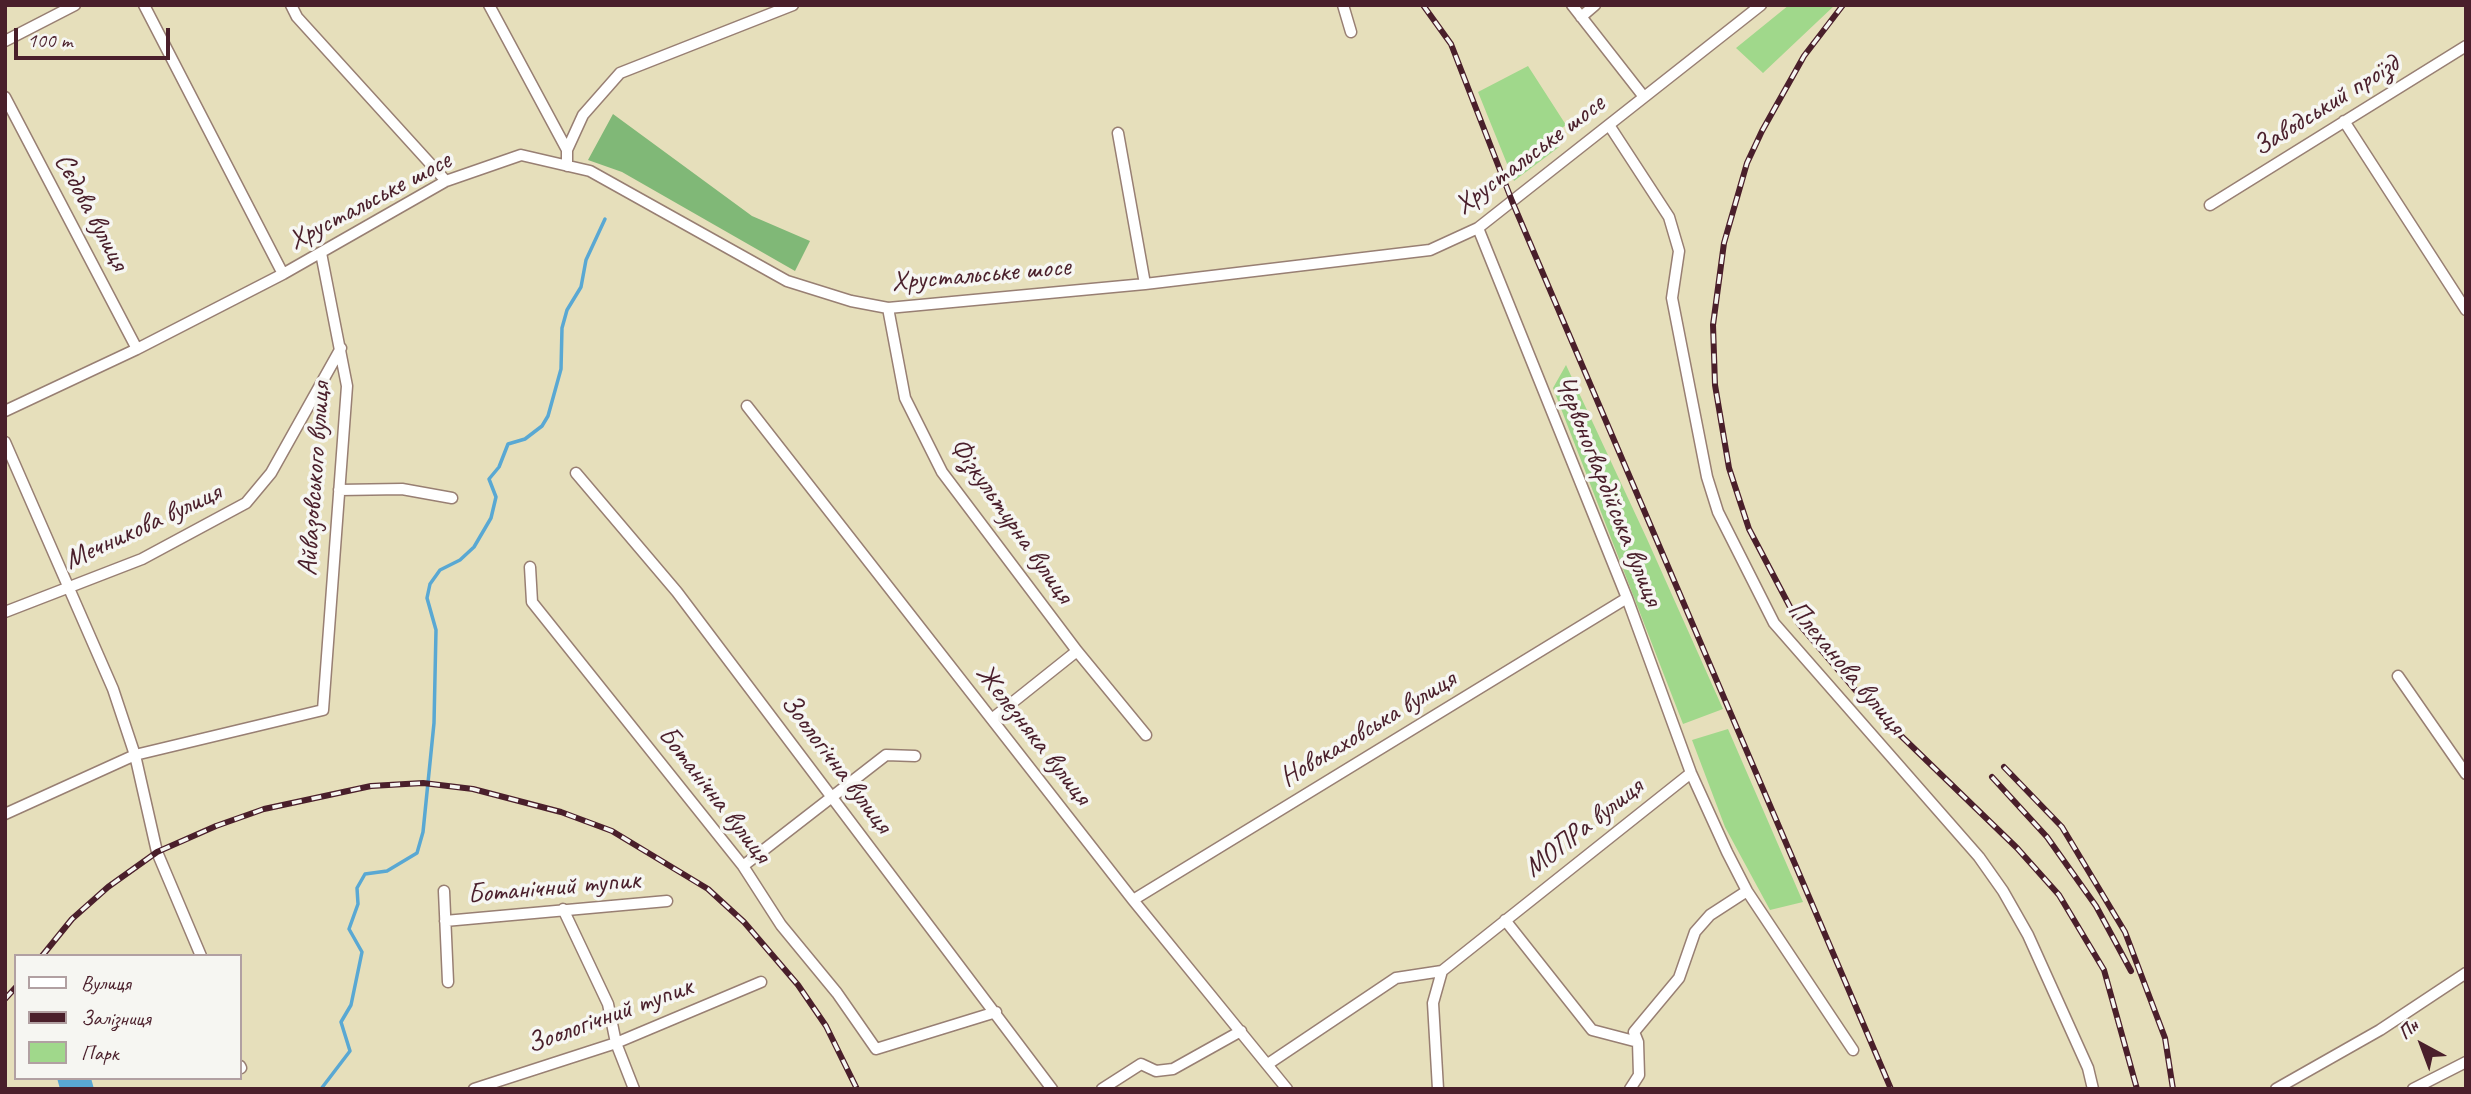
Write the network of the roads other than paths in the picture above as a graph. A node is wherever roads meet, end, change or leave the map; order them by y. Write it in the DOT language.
graph roads {
  1 [pos="75,5"];
  2 [pos="144,5"];
  3 [pos="291,5"];
  4 [pos="489,5"];
  5 [pos="793,5"];
  6 [pos="1343,5"];
  7 [pos="1572,5"];
  8 [pos="1595,5"];
  9 [pos="1760,5"];
  10 [pos="1581,17"];
  11 [pos="1351,32"];
  12 [pos="5,41"];
  13 [pos="2466,46"];
  14 [pos="5,97"];
  15 [pos="1644,97"];
  16 [pos="2344,121"];
  17 [pos="1609,125"];
  18 [pos="1118,133"];
  19 [pos="567,150"];
  20 [pos="566,166"];
  21 [pos="446,181"];
  22 [pos="2210,205"];
  23 [pos="1478,228"];
  24 [pos="321,253"];
  25 [pos="282,274"];
  26 [pos="1145,284"];
  27 [pos="888,307"];
  28 [pos="2466,310"];
  29 [pos="341,347"];
  30 [pos="137,349"];
  31 [pos="747,406"];
  32 [pos="5,411"];
  33 [pos="5,442"];
  34 [pos="576,473"];
  35 [pos="339,490"];
  36 [pos="452,498"];
  37 [pos="530,567"];
  38 [pos="67,588"];
  39 [pos="1627,598"];
  40 [pos="5,612"];
  41 [pos="1077,651"];
  42 [pos="2398,676"];
  43 [pos="993,719"];
  44 [pos="1146,735"];
  45 [pos="135,755"];
  46 [pos="915,756"];
  47 [pos="2462,761"];
  48 [pos="1691,773"];
  49 [pos="2466,774"];
  50 [pos="831,797"];
  51 [pos="5,814"];
  52 [pos="743,866"];
  53 [pos="444,891"];
  54 [pos="1747,891"];
  55 [pos="1133,900"];
  56 [pos="667,901"];
  57 [pos="563,909"];
  58 [pos="1505,920"];
  59 [pos="445,921"];
  60 [pos="200,954"];
  61 [pos="1442,971"];
  62 [pos="2466,972"];
  63 [pos="448,982"];
  64 [pos="761,982"];
  65 [pos="996,1012"];
  66 [pos="1241,1031"];
  67 [pos="1638,1042"];
  68 [pos="616,1043"];
  69 [pos="1853,1050"];
  70 [pos="2466,1062"];
  71 [pos="1268,1064"];
  72 [pos="474,1089"];
  73 [pos="634,1089"];
  74 [pos="1052,1089"];
  75 [pos="1102,1089"];
  76 [pos="1287,1089"];
  77 [pos="1438,1089"];
  78 [pos="1630,1089"];
  79 [pos="2093,1089"];
  80 [pos="2276,1089"];
  81 [pos="2413,1089"];
  1 -- 12 [label="street"];
  2 -- 25 [label="street"];
  3 -- 21 [label="street"];
  4 -- 19 [label="street"];
  5 -- 19 [label="street"];
  6 -- 11 [label="street"];
  7 -- 10 [label="street"];
  8 -- 10 [label="street"];
  9 -- 15 [label="street, Хрустальське шосе"];
  10 -- 15 [label="street"];
  13 -- 16 [label="street, Заводський проїзд"];
  14 -- 30 [label="street, Сєдова вулиця"];
  15 -- 17 [label="street, Хрустальське шосе"];
  16 -- 22 [label="street, Заводський проїзд"];
  16 -- 28 [label="street"];
  17 -- 23 [label="street, Хрустальське шосе"];
  17 -- 79 [label="street, Плеханова вулиця"];
  18 -- 26 [label="street"];
  19 -- 20 [label="street"];
  20 -- 21 [label="street, Хрустальське шосе"];
  20 -- 27 [label="street, Хрустальське шосе"];
  21 -- 24 [label="street, Хрустальське шосе"];
  23 -- 26 [label="street, Хрустальське шосе"];
  23 -- 39 [label="street, Червоногвардійська вулиця"];
  24 -- 25 [label="street, Хрустальське шосе"];
  24 -- 29 [label="street, Айвазовського вулиця"];
  25 -- 30 [label="street, Хрустальське шосе"];
  26 -- 27 [label="street, Хрустальське шосе"];
  27 -- 41 [label="street, Фізкультурна вулиця"];
  29 -- 35 [label="street, Айвазовського вулиця"];
  29 -- 38 [label="street, Мечникова вулиця"];
  30 -- 32 [label="street, Хрустальське шосе"];
  31 -- 43 [label="street, Железняка вулиця"];
  33 -- 38 [label="street"];
  34 -- 50 [label="street, Зоологічна вулиця"];
  35 -- 36 [label="street"];
  35 -- 45 [label="street, Айвазовського вулиця"];
  37 -- 52 [label="street, Ботанічна вулиця"];
  38 -- 40 [label="street, Мечникова вулиця"];
  38 -- 45 [label="street"];
  39 -- 48 [label="street, Червоногвардійська вулиця"];
  39 -- 55 [label="street, Новокаховська вулиця"];
  41 -- 43 [label="street"];
  41 -- 44 [label="street, Фізкультурна вулиця"];
  42 -- 47 [label="street"];
  43 -- 55 [label="street, Железняка вулиця"];
  45 -- 51 [label="street"];
  45 -- 60 [label="street"];
  46 -- 50 [label="street"];
  47 -- 49 [label="street"];
  48 -- 54 [label="street, Червоногвардійська вулиця"];
  48 -- 58 [label="street, МОПРа вулиця"];
  50 -- 52 [label="street"];
  50 -- 65 [label="street, Зоологічна вулиця"];
  52 -- 65 [label="street, Ботанічна вулиця"];
  53 -- 59 [label="street"];
  54 -- 67 [label="street"];
  54 -- 69 [label="street, Червоногвардійська вулиця"];
  55 -- 66 [label="street, Железняка вулиця"];
  56 -- 57 [label="street, Ботанічний тупик"];
  57 -- 59 [label="street, Ботанічний тупик"];
  57 -- 68 [label="street"];
  58 -- 61 [label="street, МОПРа вулиця"];
  58 -- 67 [label="street"];
  59 -- 63 [label="street"];
  61 -- 71 [label="street"];
  61 -- 77 [label="street"];
  62 -- 80 [label="street"];
  64 -- 68 [label="street, Зоологічний тупик"];
  65 -- 74 [label="street, Зоологічна вулиця"];
  66 -- 71 [label="street, Железняка вулиця"];
  66 -- 75 [label="street"];
  67 -- 78 [label="street"];
  68 -- 72 [label="street, Зоологічний тупик"];
  68 -- 73 [label="street"];
  70 -- 81 [label="street"];
  71 -- 76 [label="street, Железняка вулиця"];
}
